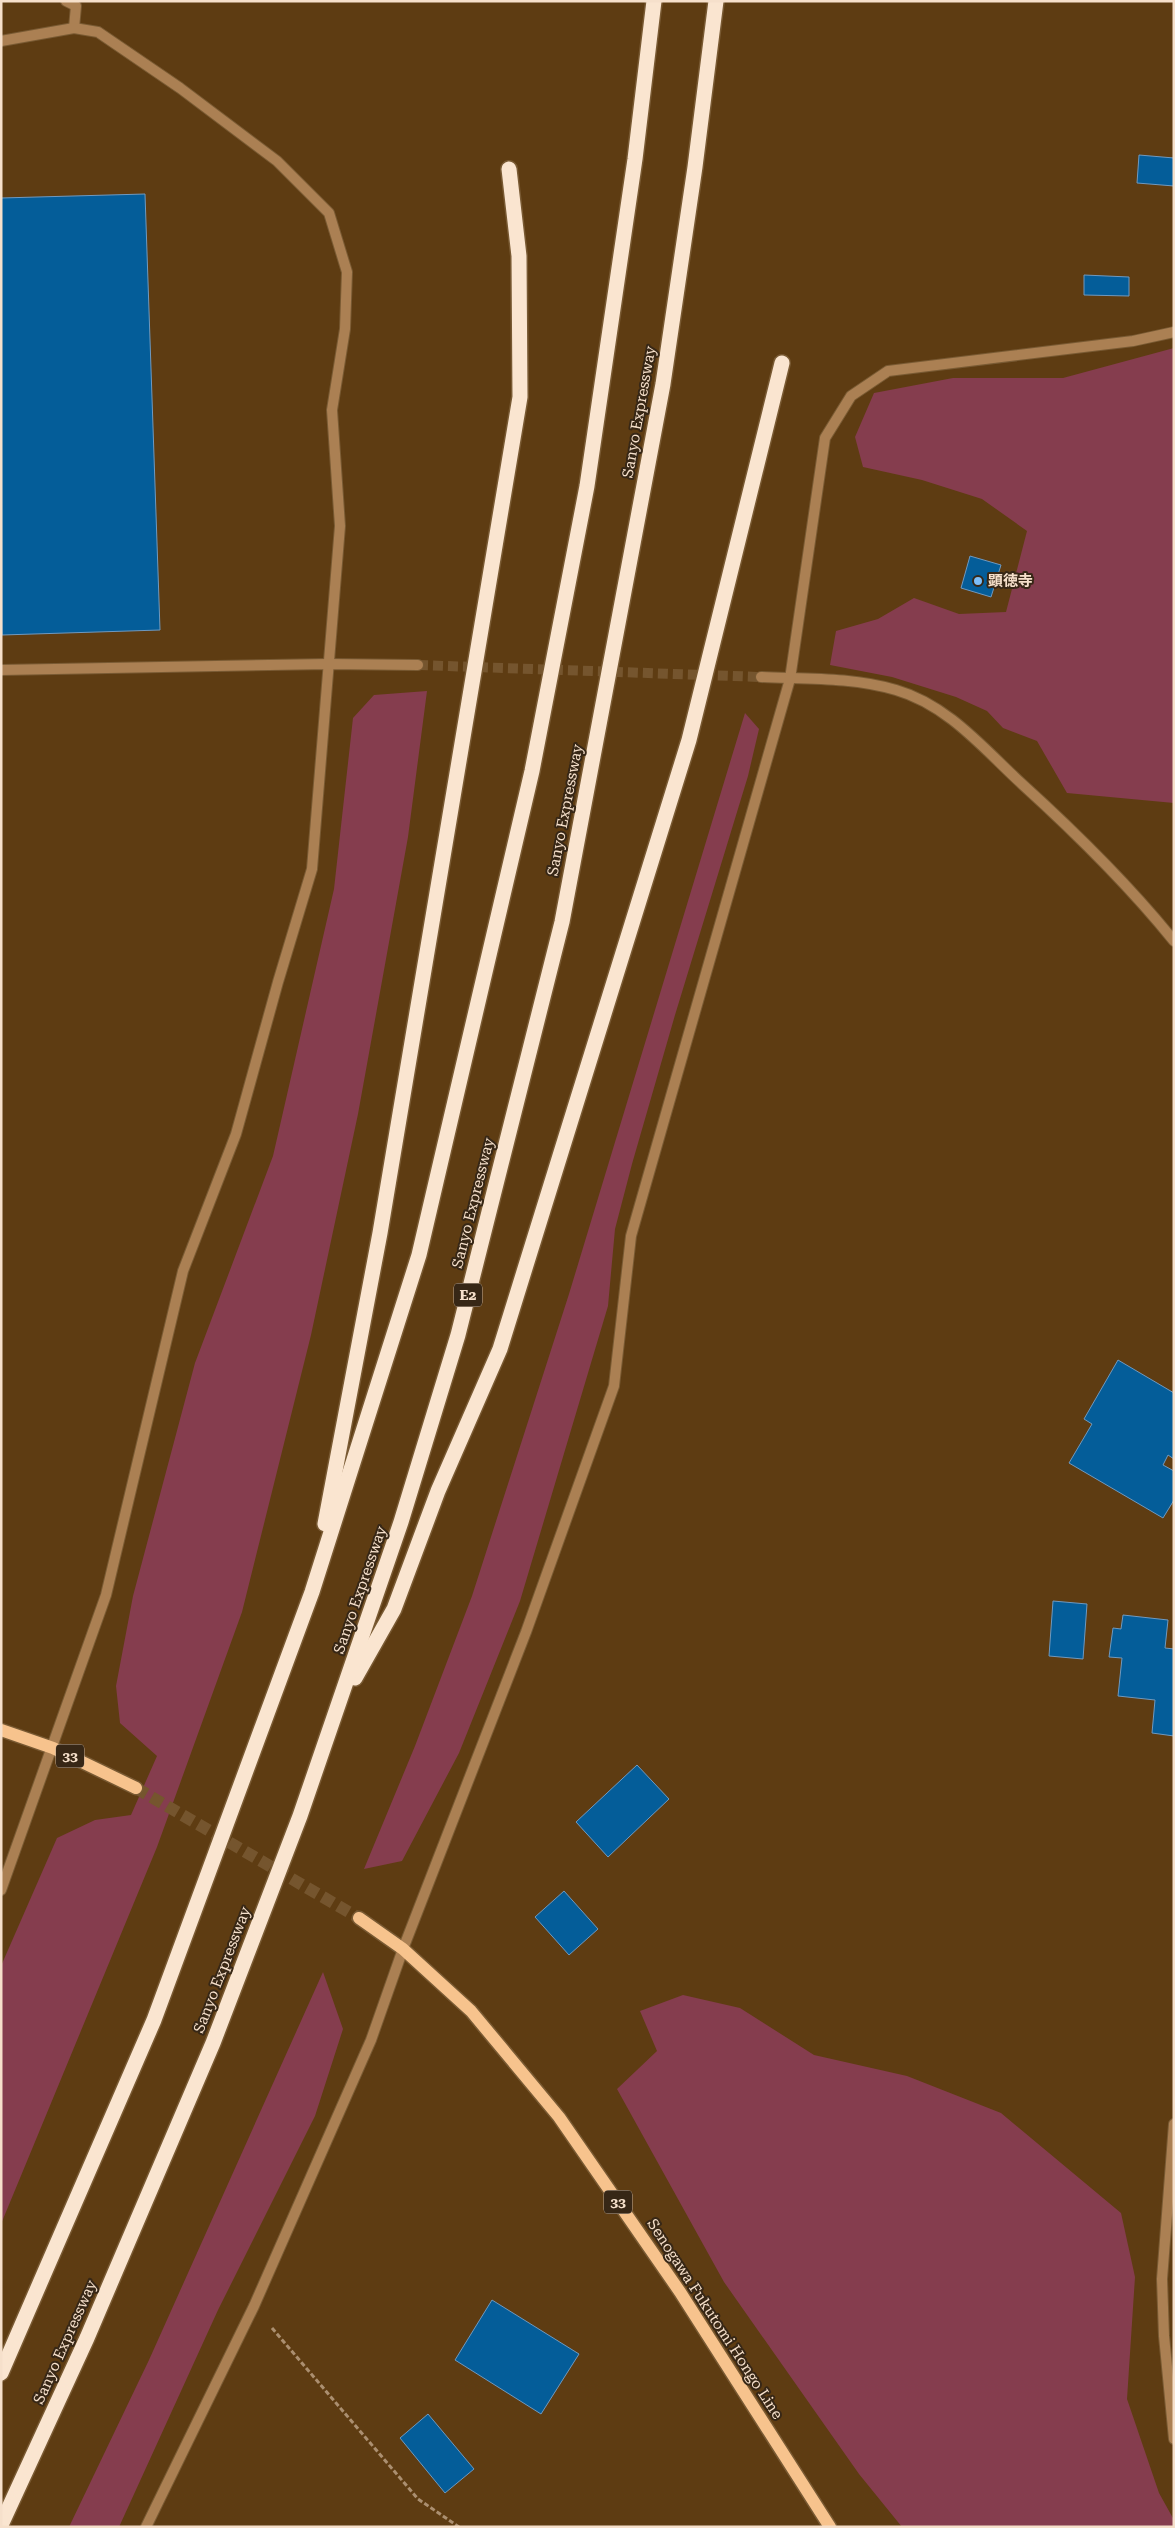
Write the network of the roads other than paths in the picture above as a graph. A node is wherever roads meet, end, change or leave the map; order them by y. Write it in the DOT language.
graph roads {
  1 [pos="66,1"];
  2 [pos="654,1"];
  3 [pos="716,1"];
  4 [pos="74,28"];
  5 [pos="1,41"];
  6 [pos="509,169"];
  7 [pos="1174,332"];
  8 [pos="782,363"];
  9 [pos="328,664"];
  10 [pos="418,665"];
  11 [pos="1,670"];
  12 [pos="761,677"];
  13 [pos="790,678"];
  14 [pos="1174,941"];
  15 [pos="312,1592"];
  16 [pos="337,1712"];
  17 [pos="1,1730"];
  18 [pos="53,1748"];
  19 [pos="136,1788"];
  20 [pos="1,1890"];
  21 [pos="359,1918"];
  22 [pos="403,1949"];
  23 [pos="1174,2124"];
  24 [pos="1,2373"];
  25 [pos="1174,2439"];
  26 [pos="1,2526"];
  27 [pos="146,2527"];
  28 [pos="830,2527"];
  1 -- 4 [label="street"];
  2 -- 15 [label="highway"];
  3 -- 16 [label="highway, Sanyo Expressway / E2"];
  4 -- 5 [label="street"];
  4 -- 9 [label="street"];
  6 -- 15 [label="highway"];
  7 -- 13 [label="street"];
  8 -- 16 [label="highway"];
  9 -- 10 [label="street"];
  9 -- 11 [label="street"];
  9 -- 18 [label="street"];
  12 -- 13 [label="street"];
  13 -- 14 [label="street"];
  13 -- 22 [label="street"];
  15 -- 24 [label="highway"];
  16 -- 26 [label="highway, Sanyo Expressway / E2"];
  17 -- 18 [label="main road, 33"];
  18 -- 19 [label="main road, 33"];
  18 -- 20 [label="street"];
  21 -- 22 [label="main road, Senogawa Fukutomi Hongo Line / 33"];
  22 -- 27 [label="street"];
  22 -- 28 [label="main road, Senogawa Fukutomi Hongo Line / 33"];
  23 -- 25 [label="street"];
}
